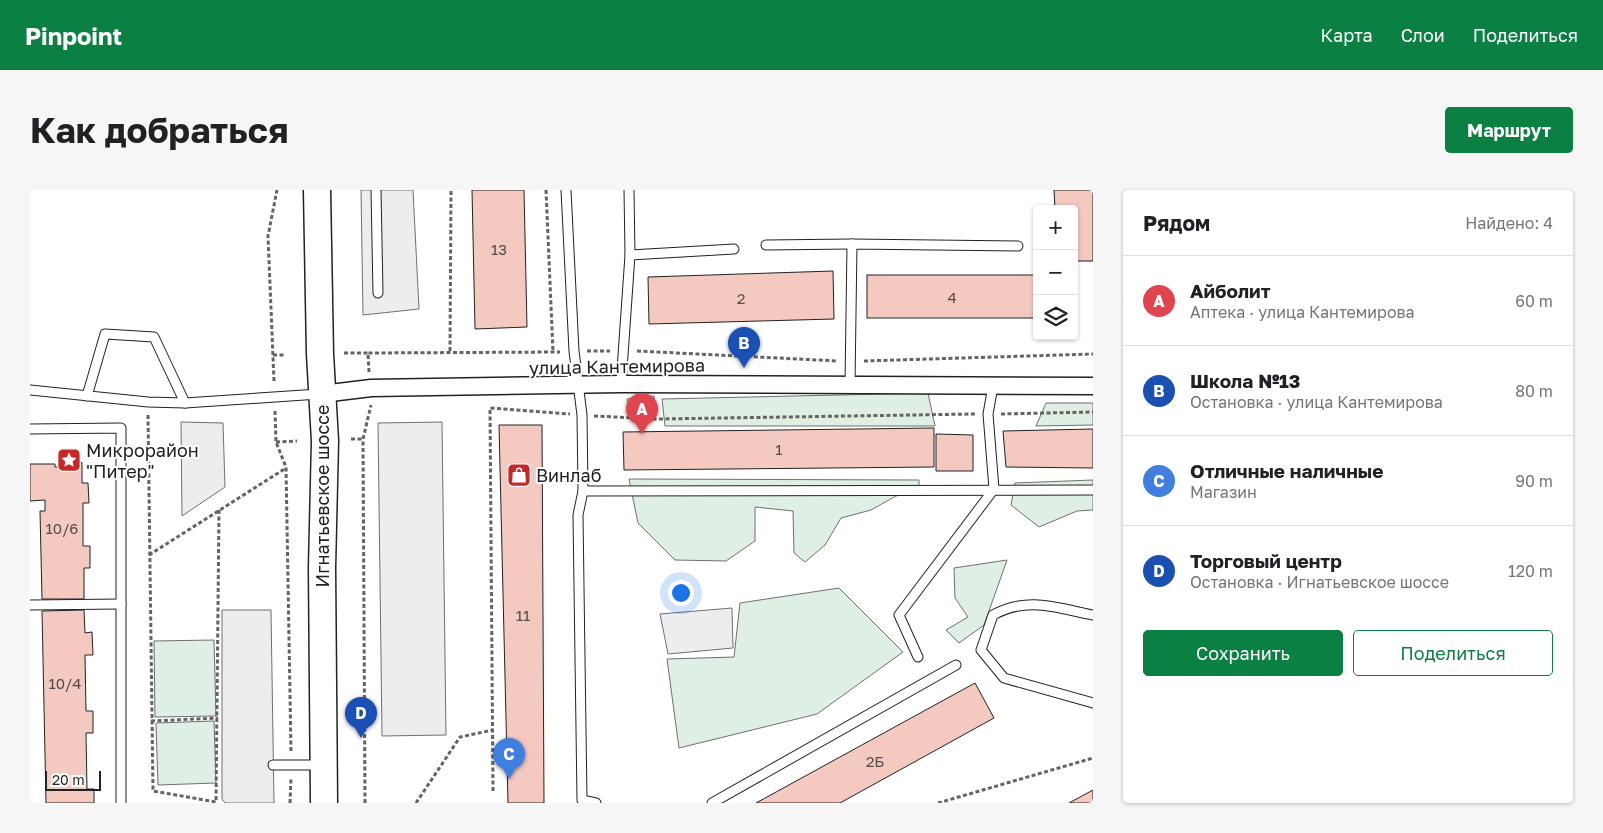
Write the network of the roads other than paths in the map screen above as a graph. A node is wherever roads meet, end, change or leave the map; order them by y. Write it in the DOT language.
graph roads {
  1 [pos="317,190"];
  2 [pos="376,190"];
  3 [pos="566,190"];
  4 [pos="629,190"];
  5 [pos="852,244"];
  6 [pos="766,245"];
  7 [pos="1018,246"];
  8 [pos="734,249"];
  9 [pos="630,255"];
  10 [pos="378,293"];
  11 [pos="621,384"];
  12 [pos="850,384"];
  13 [pos="993,386"];
  14 [pos="1093,386"];
  15 [pos="578,387"];
  16 [pos="30,390"];
  17 [pos="322,394"];
  18 [pos="87,396"];
  19 [pos="185,403"];
  20 [pos="30,429"];
  21 [pos="994,489"];
  22 [pos="1093,490"];
  23 [pos="583,491"];
  24 [pos="121,604"];
  25 [pos="30,605"];
  26 [pos="1093,615"];
  27 [pos="918,657"];
  28 [pos="956,665"];
  29 [pos="1093,703"];
  30 [pos="324,764"];
  31 [pos="273,765"];
  32 [pos="120,803"];
  33 [pos="324,803"];
  34 [pos="596,803"];
  35 [pos="712,803"];
  1 -- 17 [label="main road, Игнатьевское шоссе"];
  2 -- 10 [label="lane"];
  3 -- 15 [label="lane"];
  4 -- 9 [label="lane"];
  5 -- 6 [label="lane"];
  5 -- 7 [label="lane"];
  5 -- 12 [label="lane"];
  8 -- 9 [label="lane"];
  9 -- 11 [label="lane"];
  11 -- 12 [label="street, улица Кантемирова"];
  11 -- 15 [label="street, улица Кантемирова"];
  12 -- 13 [label="street, улица Кантемирова"];
  13 -- 14 [label="street, улица Кантемирова"];
  13 -- 21 [label="lane"];
  15 -- 17 [label="street, улица Кантемирова"];
  15 -- 23 [label="lane"];
  16 -- 18 [label="lane"];
  17 -- 19 [label="lane"];
  17 -- 30 [label="main road, Игнатьевское шоссе"];
  18 -- 19 [label="lane"];
  18 -- 19 [label="lane"];
  20 -- 24 [label="lane"];
  21 -- 22 [label="lane"];
  21 -- 23 [label="lane"];
  21 -- 27 [label="lane"];
  23 -- 34 [label="lane"];
  24 -- 25 [label="lane"];
  24 -- 32 [label="lane"];
  26 -- 29 [label="lane"];
  28 -- 35 [label="lane"];
  30 -- 31 [label="lane"];
  30 -- 33 [label="main road, Игнатьевское шоссе"];
}
